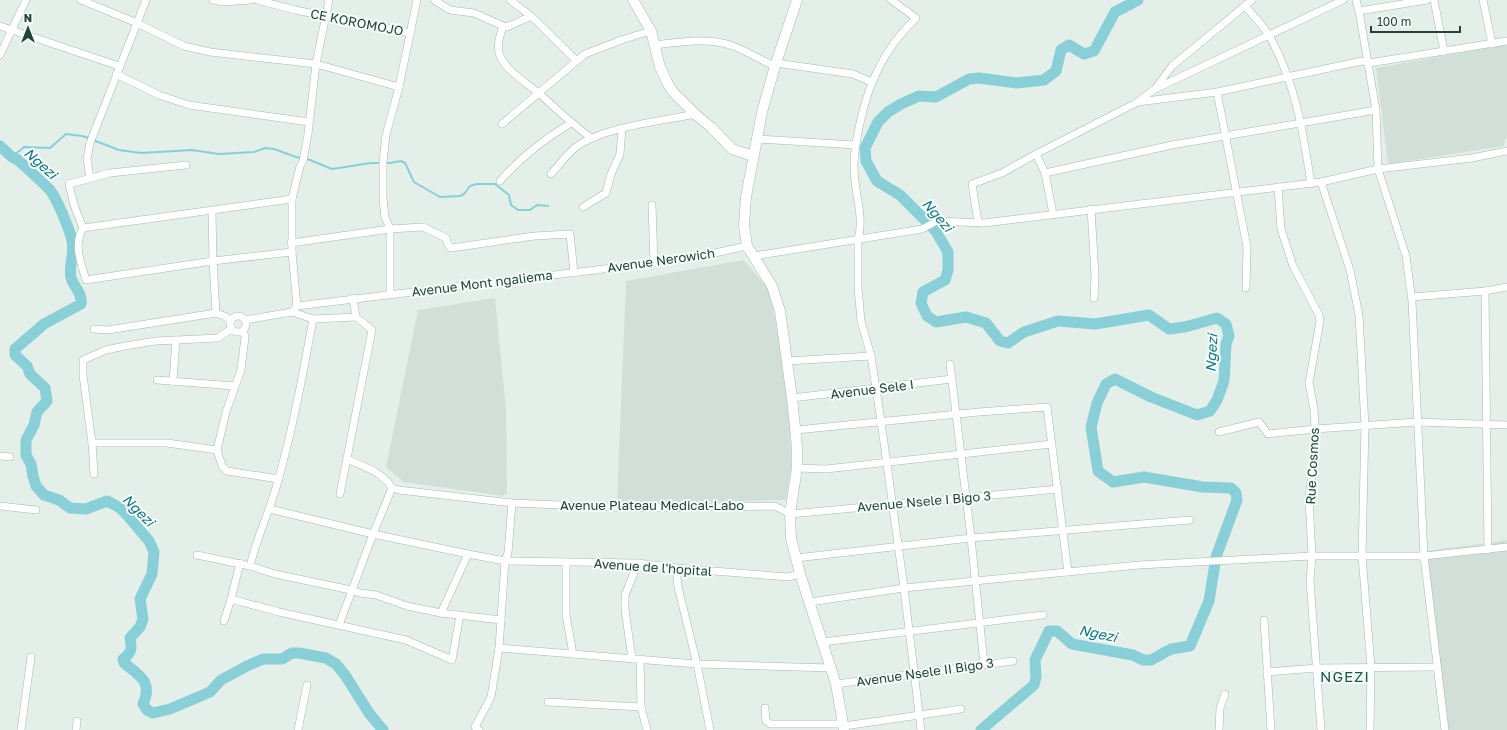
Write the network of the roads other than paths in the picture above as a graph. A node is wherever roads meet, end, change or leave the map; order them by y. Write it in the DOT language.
graph roads {
  1 [pos="26,0"];
  2 [pos="81,0"];
  3 [pos="146,0"];
  4 [pos="213,0"];
  5 [pos="251,0"];
  6 [pos="257,0"];
  7 [pos="329,0"];
  8 [pos="417,0"];
  9 [pos="434,0"];
  10 [pos="510,0"];
  11 [pos="633,0"];
  12 [pos="797,0"];
  13 [pos="1252,0"];
  14 [pos="1340,0"];
  15 [pos="1356,0"];
  16 [pos="1427,0"];
  17 [pos="1434,0"];
  18 [pos="1483,0"];
  19 [pos="895,1"];
  20 [pos="1245,6"];
  21 [pos="1359,11"];
  22 [pos="531,16"];
  23 [pos="326,17"];
  24 [pos="137,23"];
  25 [pos="0,26"];
  26 [pos="503,26"];
  27 [pos="12,30"];
  28 [pos="651,31"];
  29 [pos="410,33"];
  30 [pos="1269,36"];
  31 [pos="1507,41"];
  32 [pos="1492,44"];
  33 [pos="655,45"];
  34 [pos="1444,52"];
  35 [pos="0,55"];
  36 [pos="576,60"];
  37 [pos="1369,62"];
  38 [pos="316,64"];
  39 [pos="775,64"];
  40 [pos="119,66"];
  41 [pos="116,74"];
  42 [pos="1289,78"];
  43 [pos="871,82"];
  44 [pos="399,87"];
  45 [pos="1153,90"];
  46 [pos="1217,92"];
  47 [pos="538,93"];
  48 [pos="1138,102"];
  49 [pos="1376,110"];
  50 [pos="695,114"];
  51 [pos="309,122"];
  52 [pos="571,123"];
  53 [pos="1302,123"];
  54 [pos="502,124"];
  55 [pos="622,128"];
  56 [pos="1226,137"];
  57 [pos="591,138"];
  58 [pos="757,139"];
  59 [pos="855,145"];
  60 [pos="1507,152"];
  61 [pos="1036,154"];
  62 [pos="753,156"];
  63 [pos="186,165"];
  64 [pos="1378,169"];
  65 [pos="1045,173"];
  66 [pos="551,174"];
  67 [pos="90,178"];
  68 [pos="500,181"];
  69 [pos="1321,182"];
  70 [pos="1311,184"];
  71 [pos="1278,187"];
  72 [pos="1236,192"];
  73 [pos="292,199"];
  74 [pos="652,205"];
  75 [pos="582,207"];
  76 [pos="1091,209"];
  77 [pos="212,211"];
  78 [pos="1053,214"];
  79 [pos="978,222"];
  80 [pos="83,228"];
  81 [pos="390,229"];
  82 [pos="858,240"];
  83 [pos="292,243"];
  84 [pos="747,246"];
  85 [pos="292,252"];
  86 [pos="754,256"];
  87 [pos="213,261"];
  88 [pos="654,263"];
  89 [pos="574,273"];
  90 [pos="1507,286"];
  91 [pos="1246,288"];
  92 [pos="1485,291"];
  93 [pos="390,294"];
  94 [pos="1412,297"];
  95 [pos="353,298"];
  96 [pos="1094,298"];
  97 [pos="297,306"];
  98 [pos="292,312"];
  99 [pos="216,313"];
  100 [pos="356,317"];
  101 [pos="313,319"];
  102 [pos="230,320"];
  103 [pos="245,320"];
  104 [pos="94,329"];
  105 [pos="231,329"];
  106 [pos="243,330"];
  107 [pos="176,340"];
  108 [pos="871,356"];
  109 [pos="787,361"];
  110 [pos="950,364"];
  111 [pos="952,379"];
  112 [pos="157,380"];
  113 [pos="172,381"];
  114 [pos="235,386"];
  115 [pos="876,388"];
  116 [pos="792,398"];
  117 [pos="955,414"];
  118 [pos="881,421"];
  119 [pos="1417,422"];
  120 [pos="1487,424"];
  121 [pos="1507,425"];
  122 [pos="1365,426"];
  123 [pos="1315,429"];
  124 [pos="796,430"];
  125 [pos="1219,432"];
  126 [pos="92,443"];
  127 [pos="1052,444"];
  128 [pos="217,450"];
  129 [pos="960,453"];
  130 [pos="0,456"];
  131 [pos="10,457"];
  132 [pos="348,460"];
  133 [pos="886,462"];
  134 [pos="796,468"];
  135 [pos="94,474"];
  136 [pos="279,479"];
  137 [pos="392,488"];
  138 [pos="1058,489"];
  139 [pos="340,494"];
  140 [pos="966,496"];
  141 [pos="512,503"];
  142 [pos="892,503"];
  143 [pos="0,506"];
  144 [pos="270,509"];
  145 [pos="36,510"];
  146 [pos="790,514"];
  147 [pos="1190,520"];
  148 [pos="1063,531"];
  149 [pos="373,534"];
  150 [pos="971,538"];
  151 [pos="898,546"];
  152 [pos="1507,547"];
  153 [pos="1488,550"];
  154 [pos="468,554"];
  155 [pos="197,555"];
  156 [pos="1312,556"];
  157 [pos="1362,556"];
  158 [pos="1424,556"];
  159 [pos="796,558"];
  160 [pos="506,560"];
  161 [pos="566,562"];
  162 [pos="240,563"];
  163 [pos="638,563"];
  164 [pos="250,566"];
  165 [pos="676,568"];
  166 [pos="1068,572"];
  167 [pos="800,574"];
  168 [pos="976,581"];
  169 [pos="904,588"];
  170 [pos="351,590"];
  171 [pos="232,599"];
  172 [pos="810,602"];
  173 [pos="442,613"];
  174 [pos="1043,614"];
  175 [pos="460,615"];
  176 [pos="501,620"];
  177 [pos="1264,620"];
  178 [pos="224,621"];
  179 [pos="980,622"];
  180 [pos="339,625"];
  181 [pos="909,631"];
  182 [pos="823,642"];
  183 [pos="499,648"];
  184 [pos="573,654"];
  185 [pos="31,657"];
  186 [pos="632,659"];
  187 [pos="640,659"];
  188 [pos="1013,661"];
  189 [pos="697,664"];
  190 [pos="984,664"];
  191 [pos="1371,666"];
  192 [pos="1436,667"];
  193 [pos="831,668"];
  194 [pos="1317,668"];
  195 [pos="1268,672"];
  196 [pos="914,673"];
  197 [pos="836,684"];
  198 [pos="307,685"];
  199 [pos="1225,694"];
  200 [pos="548,702"];
  201 [pos="641,707"];
  202 [pos="766,708"];
  203 [pos="961,710"];
  204 [pos="919,715"];
  205 [pos="77,721"];
  206 [pos="844,727"];
  207 [pos="20,730"];
  208 [pos="76,730"];
  209 [pos="298,730"];
  210 [pos="479,730"];
  211 [pos="647,730"];
  212 [pos="710,730"];
  213 [pos="921,730"];
  214 [pos="1219,730"];
  215 [pos="1271,730"];
  216 [pos="1321,730"];
  217 [pos="1370,730"];
  218 [pos="1445,730"];
  1 -- 27 [label="street"];
  2 -- 24 [label="street"];
  3 -- 24 [label="street"];
  4 -- 5 [label="street"];
  6 -- 23 [label="street, CE KOROMOJO"];
  7 -- 23 [label="street"];
  8 -- 29 [label="street"];
  9 -- 26 [label="street"];
  10 -- 22 [label="street"];
  11 -- 28 [label="street"];
  12 -- 39 [label="street"];
  13 -- 20 [label="street"];
  14 -- 30 [label="street"];
  15 -- 21 [label="street"];
  16 -- 21 [label="street"];
  17 -- 34 [label="street"];
  18 -- 32 [label="street"];
  19 -- 43 [label="street"];
  20 -- 30 [label="street"];
  20 -- 45 [label="street"];
  21 -- 37 [label="street"];
  22 -- 26 [label="street"];
  22 -- 36 [label="street"];
  23 -- 29 [label="street, CE KOROMOJO"];
  23 -- 38 [label="street"];
  24 -- 38 [label="street"];
  24 -- 40 [label="street"];
  25 -- 27 [label="street"];
  26 -- 47 [label="street"];
  27 -- 35 [label="street"];
  27 -- 40 [label="street"];
  28 -- 33 [label="street"];
  28 -- 36 [label="street"];
  29 -- 44 [label="street"];
  30 -- 42 [label="street"];
  30 -- 45 [label="street"];
  31 -- 32 [label="street"];
  32 -- 34 [label="street"];
  33 -- 39 [label="street"];
  33 -- 50 [label="street"];
  34 -- 37 [label="street"];
  36 -- 47 [label="street"];
  37 -- 42 [label="street"];
  37 -- 49 [label="street"];
  38 -- 44 [label="street"];
  38 -- 51 [label="street"];
  39 -- 43 [label="street"];
  39 -- 58 [label="street"];
  40 -- 41 [label="street"];
  41 -- 51 [label="street"];
  41 -- 67 [label="street"];
  42 -- 46 [label="street"];
  42 -- 53 [label="street"];
  43 -- 59 [label="street"];
  44 -- 81 [label="street"];
  45 -- 48 [label="street"];
  46 -- 48 [label="street"];
  46 -- 56 [label="street"];
  47 -- 52 [label="street"];
  47 -- 54 [label="street"];
  48 -- 61 [label="street"];
  49 -- 53 [label="street"];
  49 -- 64 [label="street"];
  50 -- 55 [label="street"];
  50 -- 62 [label="street"];
  51 -- 73 [label="street"];
  52 -- 57 [label="street"];
  52 -- 68 [label="street"];
  53 -- 56 [label="street"];
  53 -- 70 [label="street"];
  55 -- 57 [label="street"];
  55 -- 75 [label="street"];
  56 -- 65 [label="street"];
  56 -- 72 [label="street"];
  57 -- 66 [label="street"];
  58 -- 59 [label="street"];
  58 -- 62 [label="street"];
  59 -- 82 [label="street"];
  60 -- 64 [label="street"];
  61 -- 65 [label="street"];
  61 -- 79 [label="street"];
  62 -- 84 [label="street"];
  63 -- 67 [label="street"];
  64 -- 69 [label="street"];
  64 -- 94 [label="street"];
  65 -- 78 [label="street"];
  67 -- 80 [label="street"];
  69 -- 70 [label="street"];
  69 -- 122 [label="street"];
  70 -- 71 [label="street"];
  71 -- 72 [label="street"];
  71 -- 123 [label="street, Rue Cosmos"];
  72 -- 76 [label="street"];
  72 -- 91 [label="street"];
  73 -- 77 [label="street"];
  73 -- 83 [label="street"];
  74 -- 88 [label="street"];
  76 -- 78 [label="street"];
  76 -- 96 [label="street"];
  77 -- 80 [label="street"];
  77 -- 87 [label="street"];
  78 -- 79 [label="street"];
  79 -- 82 [label="street"];
  80 -- 87 [label="street"];
  81 -- 83 [label="street"];
  81 -- 89 [label="street"];
  81 -- 93 [label="street"];
  82 -- 86 [label="street"];
  82 -- 108 [label="street"];
  83 -- 85 [label="street"];
  84 -- 86 [label="street"];
  84 -- 88 [label="street, Avenue Nerowich"];
  85 -- 87 [label="street"];
  85 -- 97 [label="street"];
  86 -- 109 [label="street"];
  87 -- 99 [label="street"];
  88 -- 89 [label="street, Avenue Nerowich"];
  89 -- 93 [label="street, Avenue Mont ngaliema"];
  90 -- 92 [label="street"];
  92 -- 94 [label="street"];
  92 -- 120 [label="street"];
  93 -- 95 [label="street, Avenue Mont ngaliema"];
  94 -- 119 [label="street"];
  95 -- 97 [label="street, Avenue Mont ngaliema"];
  95 -- 100 [label="street"];
  97 -- 98 [label="street"];
  98 -- 101 [label="street"];
  98 -- 103 [label="street"];
  99 -- 102 [label="street"];
  99 -- 104 [label="street"];
  100 -- 101 [label="street"];
  100 -- 132 [label="street"];
  101 -- 136 [label="street"];
  102 -- 103 [label="street"];
  102 -- 105 [label="street"];
  103 -- 106 [label="street"];
  105 -- 106 [label="street"];
  105 -- 107 [label="street"];
  106 -- 114 [label="street"];
  107 -- 113 [label="street"];
  107 -- 126 [label="street"];
  108 -- 109 [label="street"];
  108 -- 115 [label="street"];
  109 -- 116 [label="street"];
  110 -- 111 [label="street"];
  111 -- 115 [label="street, Avenue Sele I"];
  111 -- 117 [label="street"];
  112 -- 113 [label="street"];
  113 -- 114 [label="street"];
  114 -- 128 [label="street"];
  115 -- 116 [label="street, Avenue Sele I"];
  115 -- 118 [label="street"];
  116 -- 124 [label="street"];
  117 -- 118 [label="street"];
  117 -- 127 [label="street"];
  117 -- 129 [label="street"];
  118 -- 124 [label="street"];
  118 -- 133 [label="street"];
  119 -- 120 [label="street"];
  119 -- 122 [label="street"];
  119 -- 158 [label="street"];
  120 -- 121 [label="street"];
  120 -- 153 [label="street"];
  122 -- 123 [label="street"];
  122 -- 157 [label="street"];
  123 -- 125 [label="street"];
  123 -- 156 [label="street, Rue Cosmos"];
  124 -- 134 [label="street"];
  126 -- 128 [label="street"];
  126 -- 135 [label="street"];
  127 -- 129 [label="street"];
  127 -- 138 [label="street"];
  128 -- 136 [label="street"];
  129 -- 133 [label="street"];
  129 -- 140 [label="street"];
  130 -- 131 [label="street"];
  132 -- 137 [label="street"];
  132 -- 139 [label="street"];
  133 -- 134 [label="street"];
  133 -- 142 [label="street"];
  134 -- 146 [label="street"];
  136 -- 144 [label="street"];
  137 -- 141 [label="street, Avenue Plateau Medical-Labo"];
  137 -- 149 [label="street"];
  138 -- 140 [label="street, Avenue Nsele I Bigo 3"];
  138 -- 148 [label="street"];
  140 -- 142 [label="street, Avenue Nsele I Bigo 3"];
  140 -- 150 [label="street"];
  141 -- 146 [label="street, Avenue Plateau Medical-Labo"];
  141 -- 160 [label="street"];
  142 -- 146 [label="street, Avenue Nsele I Bigo 3"];
  142 -- 151 [label="street"];
  143 -- 145 [label="street"];
  144 -- 149 [label="street, Avenue de l'hopital"];
  144 -- 164 [label="street"];
  146 -- 159 [label="street"];
  147 -- 148 [label="street"];
  148 -- 150 [label="street"];
  148 -- 166 [label="street"];
  149 -- 154 [label="street, Avenue de l'hopital"];
  149 -- 170 [label="street"];
  150 -- 151 [label="street"];
  150 -- 168 [label="street"];
  151 -- 159 [label="street"];
  151 -- 169 [label="street"];
  152 -- 153 [label="street"];
  153 -- 158 [label="street"];
  154 -- 160 [label="street, Avenue de l'hopital"];
  154 -- 173 [label="street"];
  155 -- 162 [label="street"];
  156 -- 157 [label="street"];
  156 -- 166 [label="street"];
  156 -- 194 [label="street, Rue Cosmos"];
  157 -- 158 [label="street"];
  157 -- 191 [label="street"];
  158 -- 192 [label="street"];
  159 -- 167 [label="street"];
  160 -- 161 [label="street, Avenue de l'hopital"];
  160 -- 176 [label="street"];
  161 -- 163 [label="street, Avenue de l'hopital"];
  161 -- 184 [label="street"];
  162 -- 164 [label="street"];
  162 -- 171 [label="street"];
  163 -- 165 [label="street, Avenue de l'hopital"];
  163 -- 186 [label="street"];
  164 -- 170 [label="street"];
  165 -- 167 [label="street, Avenue de l'hopital"];
  165 -- 189 [label="street"];
  166 -- 168 [label="street"];
  167 -- 172 [label="street"];
  168 -- 169 [label="street"];
  168 -- 179 [label="street"];
  169 -- 172 [label="street"];
  169 -- 181 [label="street"];
  170 -- 173 [label="street"];
  170 -- 180 [label="street"];
  171 -- 178 [label="street"];
  171 -- 180 [label="street"];
  172 -- 182 [label="street"];
  173 -- 175 [label="street"];
  174 -- 179 [label="street"];
  175 -- 176 [label="street"];
  175 -- 180 [label="street"];
  176 -- 183 [label="street"];
  177 -- 195 [label="street"];
  179 -- 181 [label="street"];
  179 -- 190 [label="street"];
  181 -- 182 [label="street"];
  181 -- 196 [label="street"];
  182 -- 193 [label="street"];
  183 -- 184 [label="street"];
  183 -- 210 [label="street"];
  184 -- 186 [label="street"];
  185 -- 207 [label="street"];
  186 -- 187 [label="street"];
  187 -- 189 [label="street"];
  187 -- 201 [label="street"];
  188 -- 190 [label="street, Avenue Nsele II Bigo 3"];
  189 -- 193 [label="street"];
  189 -- 212 [label="street"];
  190 -- 196 [label="street, Avenue Nsele II Bigo 3"];
  191 -- 192 [label="street"];
  191 -- 194 [label="street"];
  191 -- 217 [label="street"];
  192 -- 218 [label="street"];
  193 -- 197 [label="street"];
  194 -- 195 [label="street"];
  194 -- 216 [label="street, Rue Cosmos"];
  195 -- 215 [label="street"];
  196 -- 197 [label="street, Avenue Nsele II Bigo 3"];
  196 -- 204 [label="street"];
  197 -- 206 [label="street"];
  198 -- 209 [label="street"];
  199 -- 214 [label="street"];
  200 -- 201 [label="street"];
  201 -- 211 [label="street"];
  202 -- 206 [label="street"];
  203 -- 204 [label="street"];
  204 -- 206 [label="street"];
  204 -- 213 [label="street"];
  205 -- 208 [label="street"];
}
